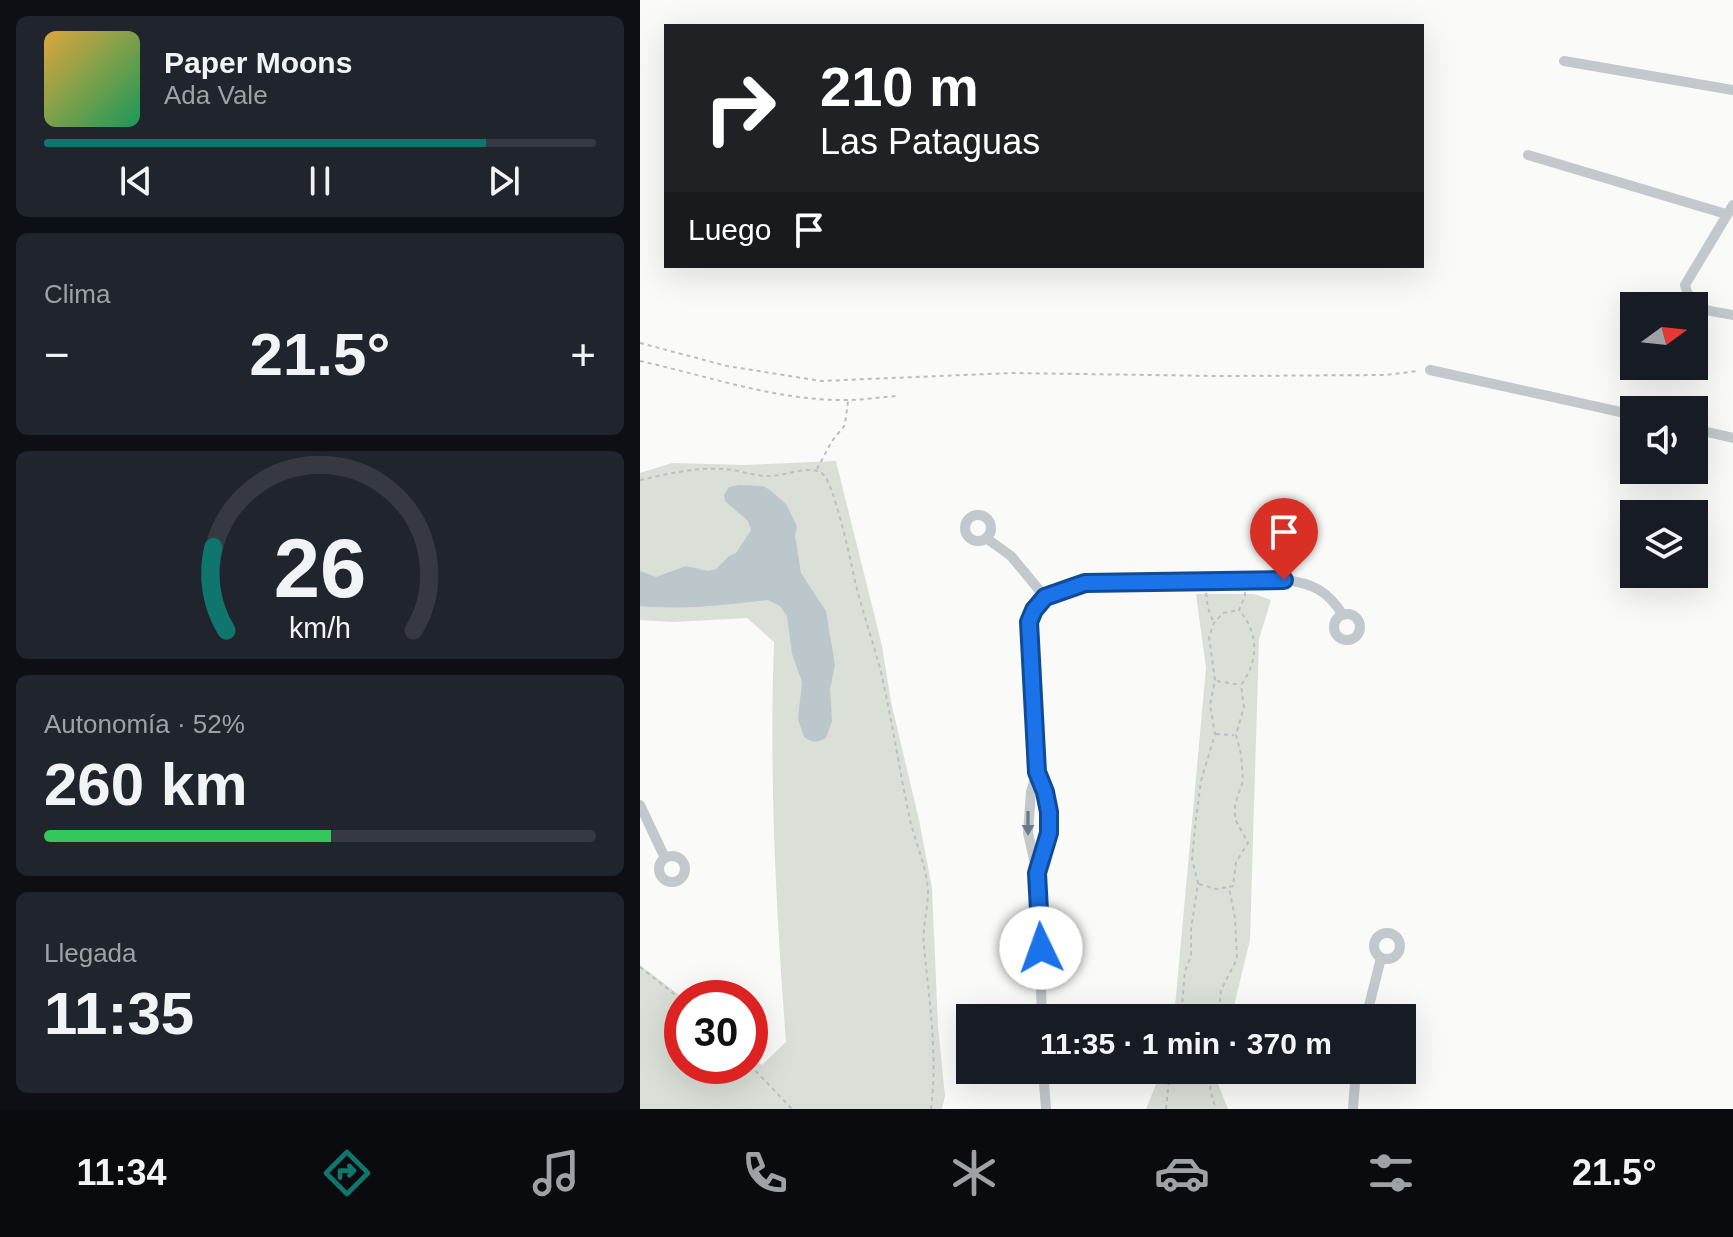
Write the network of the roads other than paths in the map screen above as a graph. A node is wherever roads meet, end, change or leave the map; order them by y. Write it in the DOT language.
graph roads {
  1 [pos="1564,61"];
  2 [pos="1733,90"];
  3 [pos="1528,155"];
  4 [pos="1733,205"];
  5 [pos="1726,214"];
  6 [pos="1733,315"];
  7 [pos="1430,370"];
  8 [pos="1620,412"];
  9 [pos="1708,432"];
  10 [pos="1733,438"];
  11 [pos="986,538"];
  12 [pos="1045,597"];
  13 [pos="1343,615"];
  14 [pos="1037,772"];
  15 [pos="640,805"];
  16 [pos="665,858"];
  17 [pos="1037,873"];
  18 [pos="1381,958"];
  19 [pos="1042,1004"];
  20 [pos="1370,1004"];
  21 [pos="1044,1084"];
  22 [pos="1354,1084"];
  23 [pos="1351,1106"];
  24 [pos="1046,1109"];
  1 -- 2 [label="street"];
  3 -- 5 [label="street"];
  4 -- 5 [label="street"];
  5 -- 6 [label="street"];
  7 -- 8 [label="street"];
  9 -- 10 [label="street"];
  11 -- 12 [label="street"];
  12 -- 13 [label="street"];
  12 -- 14 [label="street"];
  14 -- 17 [label="street, one-way"];
  14 -- 17 [label="street"];
  15 -- 16 [label="street"];
  17 -- 19 [label="street"];
  18 -- 20 [label="street"];
  21 -- 24 [label="street"];
  22 -- 23 [label="street"];
}
